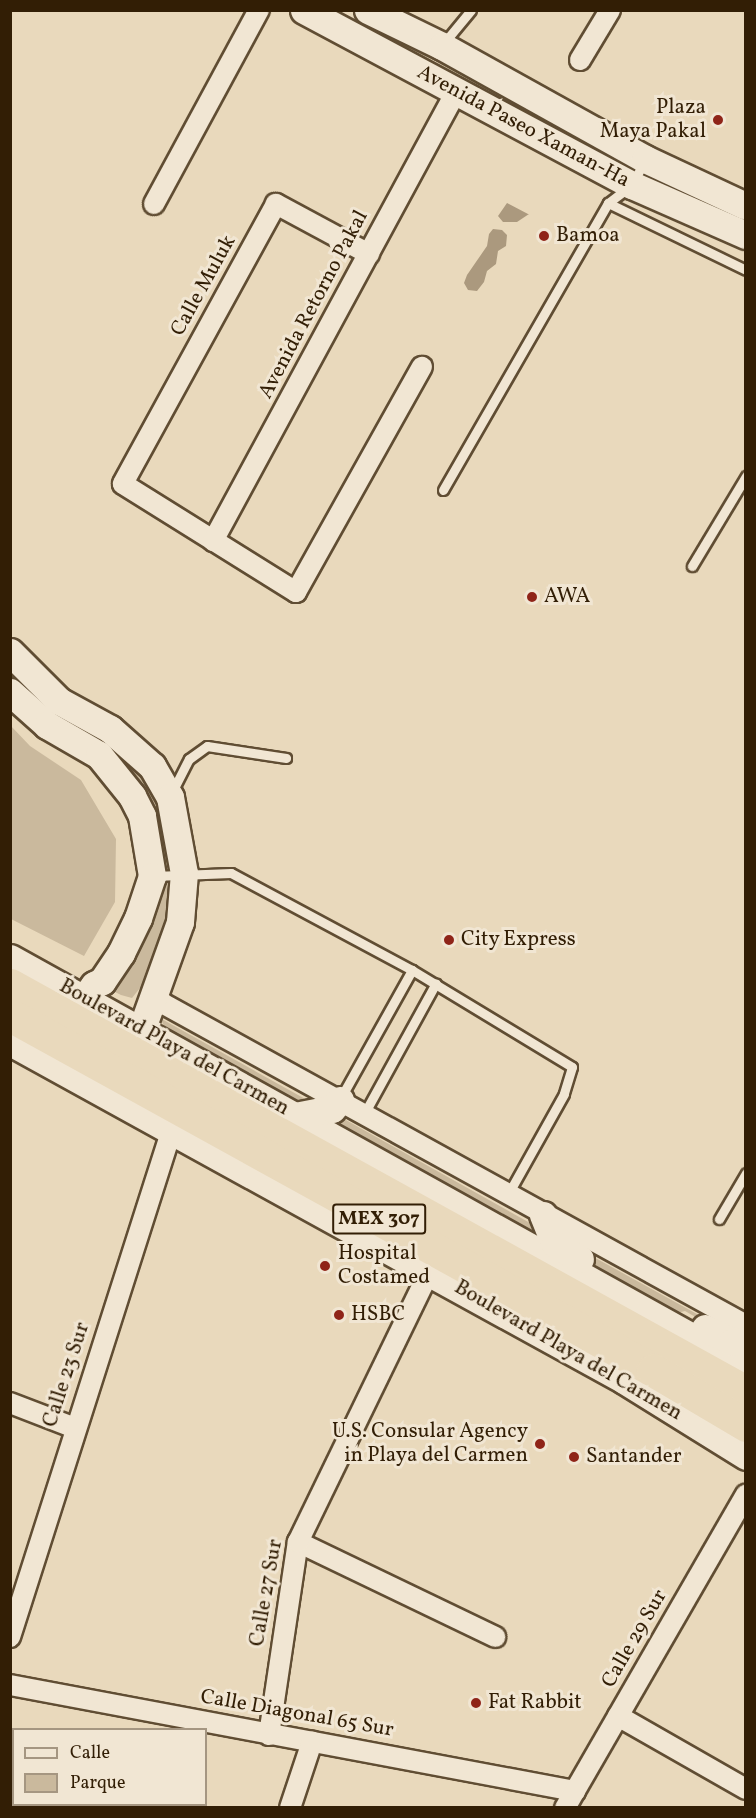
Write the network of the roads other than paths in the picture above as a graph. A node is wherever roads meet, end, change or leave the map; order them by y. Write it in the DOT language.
graph roads {
  1 [pos="259,10"];
  2 [pos="304,10"];
  3 [pos="368,10"];
  4 [pos="471,10"];
  5 [pos="610,10"];
  6 [pos="442,46"];
  7 [pos="580,60"];
  8 [pos="456,92"];
  9 [pos="645,159"];
  10 [pos="632,185"];
  11 [pos="608,203"];
  12 [pos="154,204"];
  13 [pos="746,206"];
  14 [pos="746,235"];
  15 [pos="369,254"];
  16 [pos="746,270"];
  17 [pos="422,367"];
  18 [pos="746,476"];
  19 [pos="443,490"];
  20 [pos="213,541"];
  21 [pos="692,566"];
  22 [pos="14,660"];
  23 [pos="10,692"];
  24 [pos="286,758"];
  25 [pos="170,797"];
  26 [pos="184,873"];
  27 [pos="152,876"];
  28 [pos="10,958"];
  29 [pos="412,970"];
  30 [pos="436,983"];
  31 [pos="10,985"];
  32 [pos="85,997"];
  33 [pos="146,1019"];
  34 [pos="11,1036"];
  35 [pos="340,1100"];
  36 [pos="364,1114"];
  37 [pos="295,1116"];
  38 [pos="172,1129"];
  39 [pos="746,1173"];
  40 [pos="508,1194"];
  41 [pos="543,1215"];
  42 [pos="718,1219"];
  43 [pos="429,1272"];
  44 [pos="596,1283"];
  45 [pos="660,1320"];
  46 [pos="746,1325"];
  47 [pos="746,1340"];
  48 [pos="746,1367"];
  49 [pos="746,1392"];
  50 [pos="10,1403"];
  51 [pos="746,1425"];
  52 [pos="75,1428"];
  53 [pos="746,1456"];
  54 [pos="746,1494"];
  55 [pos="298,1542"];
  56 [pos="10,1637"];
  57 [pos="495,1637"];
  58 [pos="10,1685"];
  59 [pos="618,1716"];
  60 [pos="154,1721"];
  61 [pos="269,1735"];
  62 [pos="312,1742"];
  63 [pos="746,1790"];
  64 [pos="570,1799"];
  65 [pos="291,1808"];
  1 -- 12 [label="street"];
  2 -- 8 [label="main road, Avenida Paseo Xaman-Ha"];
  3 -- 6 [label="main road, Avenida Paseo Xaman-Ha"];
  4 -- 6 [label="lane"];
  5 -- 7 [label="street"];
  6 -- 9 [label="main road, Avenida Paseo Xaman-Ha"];
  8 -- 10 [label="main road, Avenida Paseo Xaman-Ha"];
  8 -- 15 [label="street, Avenida Retorno Pakal"];
  9 -- 10 [label="lane"];
  9 -- 13 [label="main road, Avenida Paseo Xaman-Ha"];
  10 -- 11 [label="lane"];
  10 -- 14 [label="main road, Avenida Paseo Xaman-Ha"];
  11 -- 16 [label="lane"];
  11 -- 19 [label="lane"];
  15 -- 20 [label="street, Avenida Retorno Pakal"];
  15 -- 20 [label="street, Calle Muluk"];
  17 -- 20 [label="street"];
  18 -- 21 [label="lane"];
  22 -- 25 [label="main road"];
  23 -- 27 [label="main road"];
  24 -- 25 [label="lane"];
  25 -- 26 [label="main road"];
  26 -- 27 [label="lane"];
  26 -- 29 [label="lane"];
  26 -- 33 [label="main road"];
  27 -- 32 [label="main road"];
  28 -- 32 [label="main road, Boulevard Playa del Carmen"];
  29 -- 30 [label="lane"];
  29 -- 35 [label="lane"];
  30 -- 36 [label="lane"];
  30 -- 40 [label="lane"];
  31 -- 49 [label="highway, MEX 307"];
  32 -- 33 [label="main road, Boulevard Playa del Carmen"];
  33 -- 35 [label="street"];
  33 -- 37 [label="main road, Boulevard Playa del Carmen"];
  34 -- 38 [label="main road, Boulevard Playa del Carmen"];
  34 -- 51 [label="highway, MEX 307"];
  35 -- 36 [label="street"];
  35 -- 37 [label="main road"];
  36 -- 40 [label="street"];
  37 -- 44 [label="main road, Boulevard Playa del Carmen"];
  38 -- 43 [label="main road, Boulevard Playa del Carmen"];
  38 -- 52 [label="street, Calle 23 Sur"];
  39 -- 42 [label="lane"];
  40 -- 41 [label="street"];
  41 -- 44 [label="main road"];
  41 -- 46 [label="street"];
  43 -- 53 [label="main road, Boulevard Playa del Carmen"];
  43 -- 55 [label="street, Calle 27 Sur"];
  44 -- 45 [label="main road, Boulevard Playa del Carmen"];
  45 -- 47 [label="main road"];
  45 -- 48 [label="main road, Boulevard Playa del Carmen"];
  50 -- 52 [label="street"];
  52 -- 56 [label="street, Calle 23 Sur"];
  54 -- 59 [label="street, Calle 29 Sur"];
  55 -- 57 [label="street"];
  55 -- 61 [label="street, Calle 27 Sur"];
  58 -- 60 [label="street, Calle Diagonal 65 Sur"];
  59 -- 63 [label="street"];
  59 -- 64 [label="street, Calle 29 Sur"];
  60 -- 61 [label="street, Calle Diagonal 65 Sur"];
  61 -- 62 [label="street, Calle Diagonal 65 Sur"];
  62 -- 64 [label="street, Calle Diagonal 65 Sur"];
  62 -- 65 [label="street"];
}
